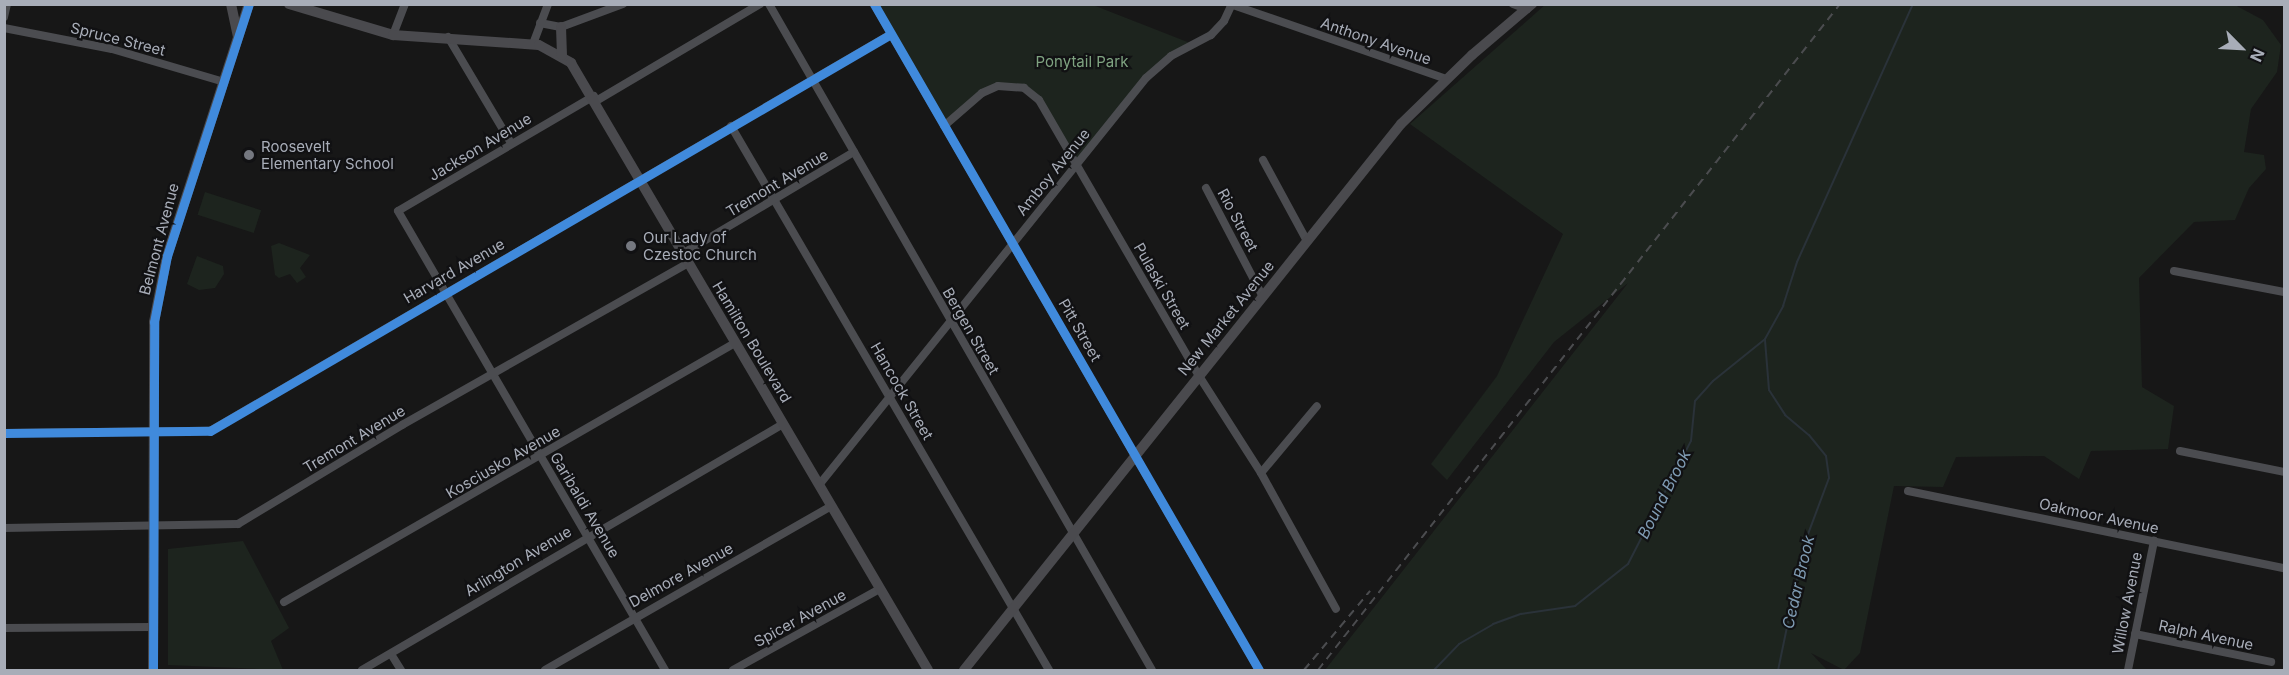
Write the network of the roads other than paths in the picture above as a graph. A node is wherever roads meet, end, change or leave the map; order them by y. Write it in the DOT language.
graph roads {
  1 [pos="7,4"];
  2 [pos="231,4"];
  3 [pos="249,4"];
  4 [pos="289,4"];
  5 [pos="405,4"];
  6 [pos="548,4"];
  7 [pos="623,4"];
  8 [pos="760,4"];
  9 [pos="770,4"];
  10 [pos="874,4"];
  11 [pos="1513,4"];
  12 [pos="1231,5"];
  13 [pos="302,6"];
  14 [pos="1530,7"];
  15 [pos="4,17"];
  16 [pos="540,23"];
  17 [pos="561,27"];
  18 [pos="4,28"];
  19 [pos="891,34"];
  20 [pos="393,35"];
  21 [pos="238,36"];
  22 [pos="448,37"];
  23 [pos="533,44"];
  24 [pos="562,55"];
  25 [pos="813,77"];
  26 [pos="1446,80"];
  27 [pos="224,82"];
  28 [pos="595,99"];
  29 [pos="731,126"];
  30 [pos="944,126"];
  31 [pos="511,143"];
  32 [pos="854,152"];
  33 [pos="1263,160"];
  34 [pos="1076,165"];
  35 [pos="641,178"];
  36 [pos="1206,188"];
  37 [pos="774,201"];
  38 [pos="408,230"];
  39 [pos="1306,241"];
  40 [pos="1012,244"];
  41 [pos="685,258"];
  42 [pos="2174,271"];
  43 [pos="2284,292"];
  44 [pos="447,293"];
  45 [pos="1263,297"];
  46 [pos="950,322"];
  47 [pos="735,343"];
  48 [pos="492,373"];
  49 [pos="1199,375"];
  50 [pos="889,397"];
  51 [pos="1317,406"];
  52 [pos="783,424"];
  53 [pos="4,433"];
  54 [pos="153,433"];
  55 [pos="2180,451"];
  56 [pos="1135,456"];
  57 [pos="540,457"];
  58 [pos="2284,472"];
  59 [pos="1261,473"];
  60 [pos="819,485"];
  61 [pos="1908,491"];
  62 [pos="831,506"];
  63 [pos="154,527"];
  64 [pos="4,528"];
  65 [pos="1073,534"];
  66 [pos="588,535"];
  67 [pos="2154,541"];
  68 [pos="2284,568"];
  69 [pos="880,589"];
  70 [pos="284,602"];
  71 [pos="1013,609"];
  72 [pos="1336,609"];
  73 [pos="634,617"];
  74 [pos="152,627"];
  75 [pos="4,628"];
  76 [pos="2135,634"];
  77 [pos="391,654"];
  78 [pos="2271,662"];
  79 [pos="153,670"];
  80 [pos="362,670"];
  81 [pos="401,670"];
  82 [pos="545,670"];
  83 [pos="664,670"];
  84 [pos="733,670"];
  85 [pos="928,670"];
  86 [pos="964,670"];
  87 [pos="1049,670"];
  88 [pos="1152,670"];
  89 [pos="1259,670"];
  90 [pos="2128,670"];
  1 -- 15 [label="street"];
  2 -- 21 [label="main road"];
  3 -- 21 [label="main road, Belmont Avenue"];
  4 -- 13 [label="main road"];
  5 -- 20 [label="street"];
  6 -- 16 [label="street"];
  7 -- 17 [label="street"];
  8 -- 28 [label="street, Jackson Avenue"];
  9 -- 25 [label="street, Bergen Street"];
  10 -- 19 [label="street, Pitt Street"];
  11 -- 14 [label="street"];
  12 -- 26 [label="street, Anthony Avenue"];
  12 -- 34 [label="street, Amboy Avenue"];
  13 -- 20 [label="main road"];
  14 -- 26 [label="main road, New Market Avenue"];
  16 -- 17 [label="street"];
  16 -- 23 [label="street"];
  17 -- 24 [label="main road"];
  18 -- 27 [label="street, Spruce Street"];
  19 -- 25 [label="street, Harvard Avenue"];
  19 -- 30 [label="street, Pitt Street"];
  20 -- 22 [label="main road"];
  21 -- 27 [label="main road, Belmont Avenue"];
  22 -- 23 [label="main road"];
  22 -- 31 [label="street"];
  23 -- 24 [label="main road"];
  24 -- 28 [label="main road, Hamilton Boulevard"];
  25 -- 29 [label="street, Harvard Avenue"];
  25 -- 32 [label="street, Bergen Street"];
  26 -- 39 [label="main road, New Market Avenue"];
  27 -- 54 [label="main road, Belmont Avenue"];
  28 -- 31 [label="street, Jackson Avenue"];
  28 -- 35 [label="main road, Hamilton Boulevard"];
  29 -- 35 [label="street, Harvard Avenue"];
  29 -- 37 [label="street, Hancock Street"];
  30 -- 34 [label="street, Pulaski Street"];
  30 -- 40 [label="street, Pitt Street"];
  31 -- 38 [label="street, Jackson Avenue"];
  32 -- 37 [label="street, Tremont Avenue"];
  32 -- 46 [label="street, Bergen Street"];
  33 -- 39 [label="street"];
  34 -- 40 [label="street, Amboy Avenue"];
  34 -- 49 [label="street, Pulaski Street"];
  35 -- 41 [label="main road, Hamilton Boulevard"];
  35 -- 44 [label="street, Harvard Avenue"];
  36 -- 45 [label="street, Rio Street"];
  37 -- 41 [label="street, Tremont Avenue"];
  37 -- 50 [label="street, Hancock Street"];
  38 -- 44 [label="street, Garibaldi Avenue"];
  39 -- 45 [label="main road, New Market Avenue"];
  40 -- 46 [label="street, Amboy Avenue"];
  40 -- 56 [label="street, Pitt Street"];
  41 -- 47 [label="main road, Hamilton Boulevard"];
  41 -- 48 [label="street, Tremont Avenue"];
  42 -- 43 [label="street"];
  44 -- 48 [label="street, Garibaldi Avenue"];
  44 -- 54 [label="street, Harvard Avenue"];
  45 -- 49 [label="main road, New Market Avenue"];
  46 -- 50 [label="street, Amboy Avenue"];
  46 -- 65 [label="street, Bergen Street"];
  47 -- 52 [label="main road, Hamilton Boulevard"];
  47 -- 57 [label="street, Kosciusko Avenue"];
  48 -- 57 [label="street, Garibaldi Avenue"];
  48 -- 63 [label="street, Tremont Avenue"];
  49 -- 56 [label="main road, New Market Avenue"];
  49 -- 59 [label="street, Pulaski Street"];
  50 -- 60 [label="street, Amboy Avenue"];
  50 -- 71 [label="street, Hancock Street"];
  51 -- 59 [label="street"];
  52 -- 60 [label="main road, Hamilton Boulevard"];
  52 -- 66 [label="street, Arlington Avenue"];
  53 -- 54 [label="street, Harvard Avenue"];
  54 -- 63 [label="main road, Belmont Avenue"];
  55 -- 58 [label="street"];
  56 -- 65 [label="main road, New Market Avenue"];
  56 -- 89 [label="street, Pitt Street"];
  57 -- 66 [label="street, Garibaldi Avenue"];
  57 -- 70 [label="street, Kosciusko Avenue"];
  59 -- 72 [label="street, Pulaski Street"];
  60 -- 62 [label="main road, Hamilton Boulevard"];
  61 -- 67 [label="street, Oakmoor Avenue"];
  62 -- 69 [label="main road, Hamilton Boulevard"];
  62 -- 73 [label="street, Delmore Avenue"];
  63 -- 64 [label="street, Tremont Avenue"];
  63 -- 74 [label="main road, Belmont Avenue"];
  65 -- 71 [label="main road, New Market Avenue"];
  65 -- 88 [label="street, Bergen Street"];
  66 -- 73 [label="street, Garibaldi Avenue"];
  66 -- 77 [label="street, Arlington Avenue"];
  67 -- 68 [label="street, Oakmoor Avenue"];
  67 -- 76 [label="street, Willow Avenue"];
  69 -- 84 [label="street, Spicer Avenue"];
  69 -- 85 [label="main road, Hamilton Boulevard"];
  71 -- 86 [label="main road, New Market Avenue"];
  71 -- 87 [label="street, Hancock Street"];
  73 -- 82 [label="street, Delmore Avenue"];
  73 -- 83 [label="street, Garibaldi Avenue"];
  74 -- 75 [label="street"];
  74 -- 79 [label="main road, Belmont Avenue"];
  76 -- 78 [label="street, Ralph Avenue"];
  76 -- 90 [label="street, Willow Avenue"];
  77 -- 80 [label="street, Arlington Avenue"];
  77 -- 81 [label="street"];
}
